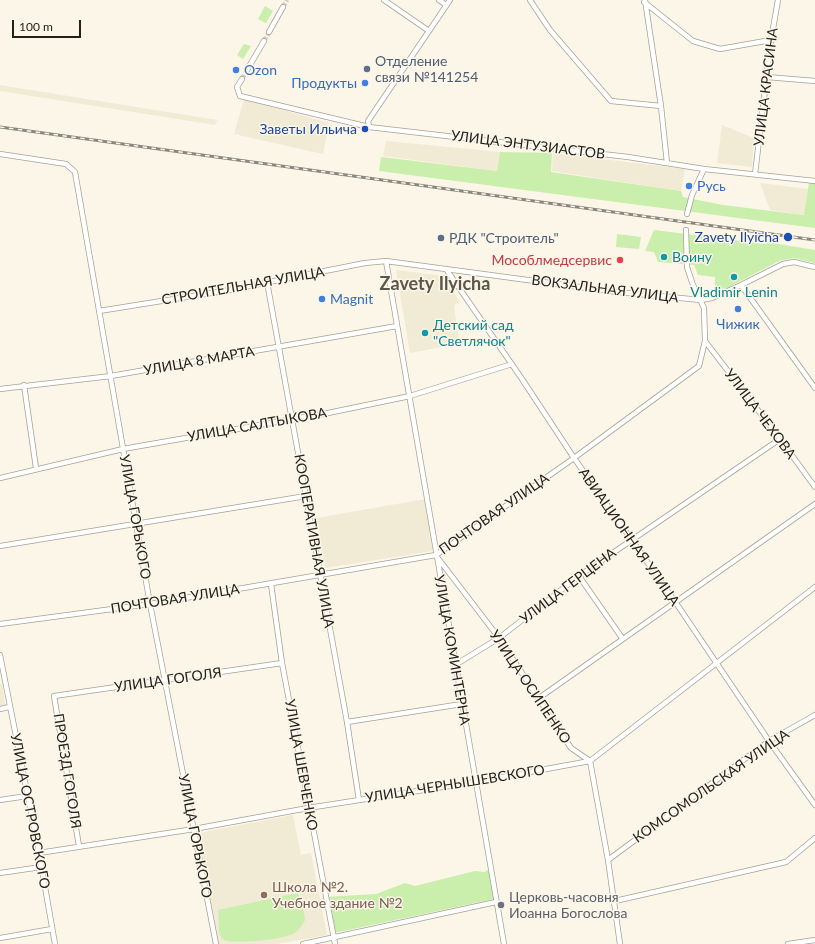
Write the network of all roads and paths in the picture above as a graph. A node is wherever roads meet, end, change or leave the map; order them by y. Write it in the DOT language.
graph roads {
  1 [pos="384,0"];
  2 [pos="439,0"];
  3 [pos="450,0"];
  4 [pos="530,0"];
  5 [pos="778,0"];
  6 [pos="644,1"];
  7 [pos="446,5"];
  8 [pos="283,7"];
  9 [pos="429,31"];
  10 [pos="269,32"];
  11 [pos="264,40"];
  12 [pos="771,40"];
  13 [pos="247,70"];
  14 [pos="767,77"];
  15 [pos="242,79"];
  16 [pos="815,81"];
  17 [pos="661,106"];
  18 [pos="369,127"];
  19 [pos="0,154"];
  20 [pos="667,162"];
  21 [pos="704,169"];
  22 [pos="755,174"];
  23 [pos="815,181"];
  24 [pos="687,214"];
  25 [pos="686,230"];
  26 [pos="386,262"];
  27 [pos="815,267"];
  28 [pos="446,269"];
  29 [pos="267,282"];
  30 [pos="741,286"];
  31 [pos="701,300"];
  32 [pos="99,311"];
  33 [pos="398,326"];
  34 [pos="705,341"];
  35 [pos="278,348"];
  36 [pos="512,364"];
  37 [pos="111,376"];
  38 [pos="24,385"];
  39 [pos="0,388"];
  40 [pos="815,388"];
  41 [pos="410,396"];
  42 [pos="292,419"];
  43 [pos="780,439"];
  44 [pos="122,448"];
  45 [pos="574,458"];
  46 [pos="36,468"];
  47 [pos="0,478"];
  48 [pos="815,488"];
  49 [pos="306,496"];
  50 [pos="815,504"];
  51 [pos="137,524"];
  52 [pos="631,540"];
  53 [pos="0,546"];
  54 [pos="436,555"];
  55 [pos="321,576"];
  56 [pos="579,576"];
  57 [pos="271,584"];
  58 [pos="815,586"];
  59 [pos="676,603"];
  60 [pos="150,604"];
  61 [pos="0,624"];
  62 [pos="500,638"];
  63 [pos="622,638"];
  64 [pos="0,655"];
  65 [pos="282,663"];
  66 [pos="716,664"];
  67 [pos="455,665"];
  68 [pos="164,681"];
  69 [pos="54,696"];
  70 [pos="539,698"];
  71 [pos="462,704"];
  72 [pos="9,707"];
  73 [pos="0,709"];
  74 [pos="815,715"];
  75 [pos="347,722"];
  76 [pos="769,742"];
  77 [pos="590,761"];
  78 [pos="475,782"];
  79 [pos="27,796"];
  80 [pos="0,800"];
  81 [pos="359,800"];
  82 [pos="815,805"];
  83 [pos="308,808"];
  84 [pos="194,829"];
  85 [pos="815,838"];
  86 [pos="79,846"];
  87 [pos="39,853"];
  88 [pos="608,860"];
  89 [pos="41,867"];
  90 [pos="0,873"];
  91 [pos="614,901"];
  92 [pos="496,902"];
  93 [pos="52,929"];
  94 [pos="0,938"];
  95 [pos="333,938"];
  96 [pos="815,940"];
  97 [pos="803,943"];
  98 [pos="55,944"];
  99 [pos="216,944"];
  100 [pos="303,944"];
  101 [pos="335,944"];
  102 [pos="504,944"];
  103 [pos="620,944"];
  104 [pos="788,944"];
  1 -- 9 [label="street"];
  2 -- 7 [label="street"];
  3 -- 7 [label="street"];
  4 -- 17 [label="street"];
  5 -- 12 [label="street, УЛИЦА КРАСИНА"];
  6 -- 12 [label="street"];
  6 -- 17 [label="street"];
  7 -- 9 [label="street"];
  8 -- 10 [label="street"];
  9 -- 18 [label="street"];
  11 -- 13 [label="street"];
  12 -- 14 [label="street, УЛИЦА КРАСИНА"];
  14 -- 16 [label="street"];
  14 -- 22 [label="street, УЛИЦА КРАСИНА"];
  15 -- 18 [label="street, УЛИЦА ЭНТУЗИАСТОВ"];
  17 -- 20 [label="street"];
  18 -- 20 [label="street, УЛИЦА ЭНТУЗИАСТОВ"];
  19 -- 32 [label="street, УЛИЦА ГОРЬКОГО"];
  20 -- 21 [label="street, УЛИЦА ЭНТУЗИАСТОВ"];
  21 -- 22 [label="street, УЛИЦА ЭНТУЗИАСТОВ"];
  21 -- 24 [label="street"];
  22 -- 23 [label="street, УЛИЦА ЭНТУЗИАСТОВ"];
  25 -- 31 [label="street, ПОЧТОВАЯ УЛИЦА"];
  26 -- 28 [label="street, ВОКЗАЛЬНАЯ УЛИЦА"];
  26 -- 29 [label="street, СТРОИТЕЛЬНАЯ УЛИЦА"];
  26 -- 33 [label="street, УЛИЦА КОМИНТЕРНА"];
  27 -- 30 [label="street, ВОКЗАЛЬНАЯ УЛИЦА"];
  28 -- 31 [label="street, ВОКЗАЛЬНАЯ УЛИЦА"];
  28 -- 36 [label="street, АВИАЦИОННАЯ УЛИЦА"];
  29 -- 32 [label="street, СТРОИТЕЛЬНАЯ УЛИЦА"];
  29 -- 35 [label="street, КООПЕРАТИВНАЯ УЛИЦА"];
  30 -- 31 [label="street, ВОКЗАЛЬНАЯ УЛИЦА"];
  30 -- 40 [label="street"];
  31 -- 34 [label="street, ПОЧТОВАЯ УЛИЦА"];
  32 -- 37 [label="street, УЛИЦА ГОРЬКОГО"];
  33 -- 35 [label="street, УЛИЦА 8 МАРТА"];
  33 -- 41 [label="street, УЛИЦА КОМИНТЕРНА"];
  34 -- 43 [label="street, УЛИЦА ЧЕХОВА"];
  34 -- 45 [label="street, ПОЧТОВАЯ УЛИЦА"];
  35 -- 37 [label="street, УЛИЦА 8 МАРТА"];
  35 -- 42 [label="street, КООПЕРАТИВНАЯ УЛИЦА"];
  36 -- 41 [label="street, УЛИЦА САЛТЫКОВА"];
  36 -- 45 [label="street, АВИАЦИОННАЯ УЛИЦА"];
  37 -- 38 [label="street, УЛИЦА 8 МАРТА"];
  37 -- 44 [label="street, УЛИЦА ГОРЬКОГО"];
  38 -- 39 [label="street, УЛИЦА 8 МАРТА"];
  38 -- 46 [label="street"];
  41 -- 42 [label="street, УЛИЦА САЛТЫКОВА"];
  41 -- 54 [label="street, УЛИЦА КОМИНТЕРНА"];
  42 -- 44 [label="street, УЛИЦА САЛТЫКОВА"];
  42 -- 49 [label="street, КООПЕРАТИВНАЯ УЛИЦА"];
  43 -- 48 [label="street, УЛИЦА ЧЕХОВА"];
  43 -- 52 [label="street, УЛИЦА ГЕРЦЕНА"];
  44 -- 46 [label="street, УЛИЦА САЛТЫКОВА"];
  44 -- 51 [label="street, УЛИЦА ГОРЬКОГО"];
  45 -- 52 [label="street, АВИАЦИОННАЯ УЛИЦА"];
  45 -- 54 [label="street, ПОЧТОВАЯ УЛИЦА"];
  46 -- 47 [label="street, УЛИЦА САЛТЫКОВА"];
  49 -- 51 [label="street"];
  49 -- 55 [label="street, КООПЕРАТИВНАЯ УЛИЦА"];
  50 -- 59 [label="street"];
  51 -- 53 [label="street"];
  51 -- 60 [label="street, УЛИЦА ГОРЬКОГО"];
  52 -- 56 [label="street, УЛИЦА ГЕРЦЕНА"];
  52 -- 59 [label="street, АВИАЦИОННАЯ УЛИЦА"];
  54 -- 55 [label="street, ПОЧТОВАЯ УЛИЦА"];
  54 -- 62 [label="street, УЛИЦА ОСИПЕНКО"];
  54 -- 67 [label="street, УЛИЦА КОМИНТЕРНА"];
  55 -- 57 [label="street, ПОЧТОВАЯ УЛИЦА"];
  55 -- 75 [label="street, КООПЕРАТИВНАЯ УЛИЦА"];
  56 -- 62 [label="street, УЛИЦА ГЕРЦЕНА"];
  56 -- 63 [label="street"];
  57 -- 60 [label="street, ПОЧТОВАЯ УЛИЦА"];
  57 -- 65 [label="street, УЛИЦА ШЕВЧЕНКО"];
  58 -- 66 [label="street, УЛИЦА ЧЕРНЫШЕВСКОГО"];
  59 -- 63 [label="street"];
  59 -- 66 [label="street, АВИАЦИОННАЯ УЛИЦА"];
  60 -- 61 [label="street, ПОЧТОВАЯ УЛИЦА"];
  60 -- 68 [label="street, УЛИЦА ГОРЬКОГО"];
  62 -- 67 [label="street, УЛИЦА ГЕРЦЕНА"];
  62 -- 70 [label="street, УЛИЦА ОСИПЕНКО"];
  63 -- 70 [label="street"];
  64 -- 72 [label="street, УЛИЦА ОСТРОВСКОГО"];
  65 -- 68 [label="street, УЛИЦА ГОГОЛЯ"];
  65 -- 83 [label="street, УЛИЦА ШЕВЧЕНКО"];
  66 -- 76 [label="street, АВИАЦИОННАЯ УЛИЦА"];
  66 -- 77 [label="street, УЛИЦА ЧЕРНЫШЕВСКОГО"];
  67 -- 71 [label="street, УЛИЦА КОМИНТЕРНА"];
  68 -- 69 [label="street, УЛИЦА ГОГОЛЯ"];
  68 -- 84 [label="street, УЛИЦА ГОРЬКОГО"];
  69 -- 86 [label="street, ПРОЕЗД ГОГОЛЯ"];
  70 -- 77 [label="street, УЛИЦА ОСИПЕНКО"];
  71 -- 75 [label="street"];
  71 -- 78 [label="street, УЛИЦА КОМИНТЕРНА"];
  72 -- 73 [label="street"];
  72 -- 79 [label="street, УЛИЦА ОСТРОВСКОГО"];
  74 -- 76 [label="street, КОМСОМОЛЬСКАЯ УЛИЦА"];
  75 -- 81 [label="street, КООПЕРАТИВНАЯ УЛИЦА"];
  76 -- 82 [label="street, АВИАЦИОННАЯ УЛИЦА"];
  76 -- 88 [label="street, КОМСОМОЛЬСКАЯ УЛИЦА"];
  77 -- 78 [label="street, УЛИЦА ЧЕРНЫШЕВСКОГО"];
  77 -- 88 [label="street"];
  78 -- 81 [label="street, УЛИЦА ЧЕРНЫШЕВСКОГО"];
  78 -- 92 [label="street, УЛИЦА КОМИНТЕРНА"];
  79 -- 80 [label="street"];
  79 -- 87 [label="street, УЛИЦА ОСТРОВСКОГО"];
  81 -- 83 [label="street, УЛИЦА ЧЕРНЫШЕВСКОГО"];
  83 -- 84 [label="street, УЛИЦА ЧЕРНЫШЕВСКОГО"];
  83 -- 95 [label="street, УЛИЦА ШЕВЧЕНКО"];
  84 -- 86 [label="street, УЛИЦА ЧЕРНЫШЕВСКОГО"];
  84 -- 99 [label="street, УЛИЦА ГОРЬКОГО"];
  85 -- 91 [label="street"];
  86 -- 87 [label="street, УЛИЦА ЧЕРНЫШЕВСКОГО"];
  87 -- 89 [label="street, УЛИЦА ОСТРОВСКОГО"];
  88 -- 91 [label="street"];
  89 -- 90 [label="street"];
  89 -- 93 [label="street, УЛИЦА ОСТРОВСКОГО"];
  91 -- 103 [label="street"];
  92 -- 95 [label="street"];
  92 -- 102 [label="street, УЛИЦА КОМИНТЕРНА"];
  93 -- 94 [label="street"];
  93 -- 98 [label="street, УЛИЦА ОСТРОВСКОГО"];
  95 -- 100 [label="street"];
  95 -- 101 [label="street, УЛИЦА ШЕВЧЕНКО"];
  96 -- 97 [label="street"];
  97 -- 104 [label="street"];
}
